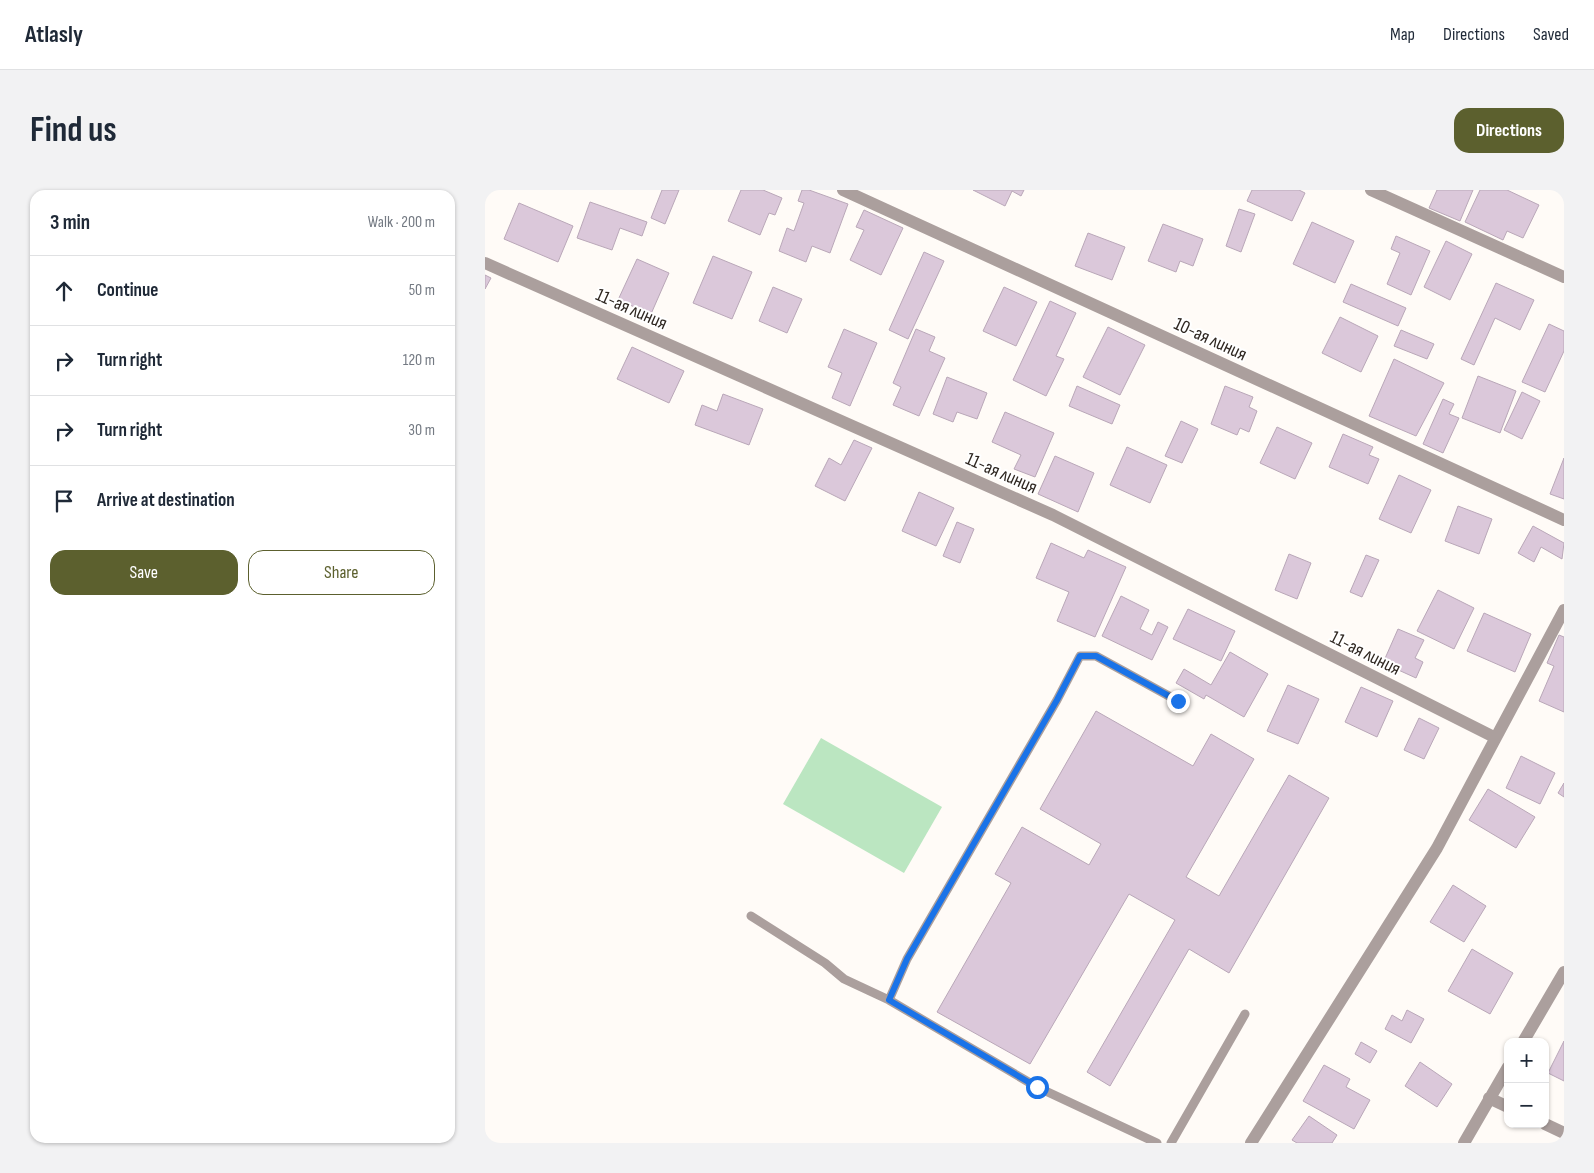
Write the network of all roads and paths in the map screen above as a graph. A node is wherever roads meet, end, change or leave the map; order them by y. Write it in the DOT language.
graph roads {
  1 [pos="843,190"];
  2 [pos="1371,190"];
  3 [pos="485,263"];
  4 [pos="1564,277"];
  5 [pos="1564,520"];
  6 [pos="1564,610"];
  7 [pos="1178,701"];
  8 [pos="1494,737"];
  9 [pos="751,916"];
  10 [pos="1564,972"];
  11 [pos="889,1000"];
  12 [pos="1245,1014"];
  13 [pos="1525,1038"];
  14 [pos="1504,1074"];
  15 [pos="1489,1098"];
  16 [pos="1504,1105"];
  17 [pos="1549,1126"];
  18 [pos="1564,1133"];
  19 [pos="1157,1143"];
  20 [pos="1171,1143"];
  21 [pos="1251,1143"];
  22 [pos="1465,1143"];
  1 -- 5 [label="street, 10-ая линия"];
  2 -- 4 [label="street"];
  3 -- 8 [label="street, 11-ая линия"];
  6 -- 8 [label="street"];
  7 -- 11 [label="lane"];
  8 -- 21 [label="street"];
  9 -- 11 [label="lane"];
  10 -- 13 [label="street"];
  11 -- 19 [label="lane"];
  12 -- 20 [label="lane"];
  14 -- 15 [label="street"];
  15 -- 16 [label="street"];
  15 -- 22 [label="street"];
  17 -- 18 [label="street"];
}
